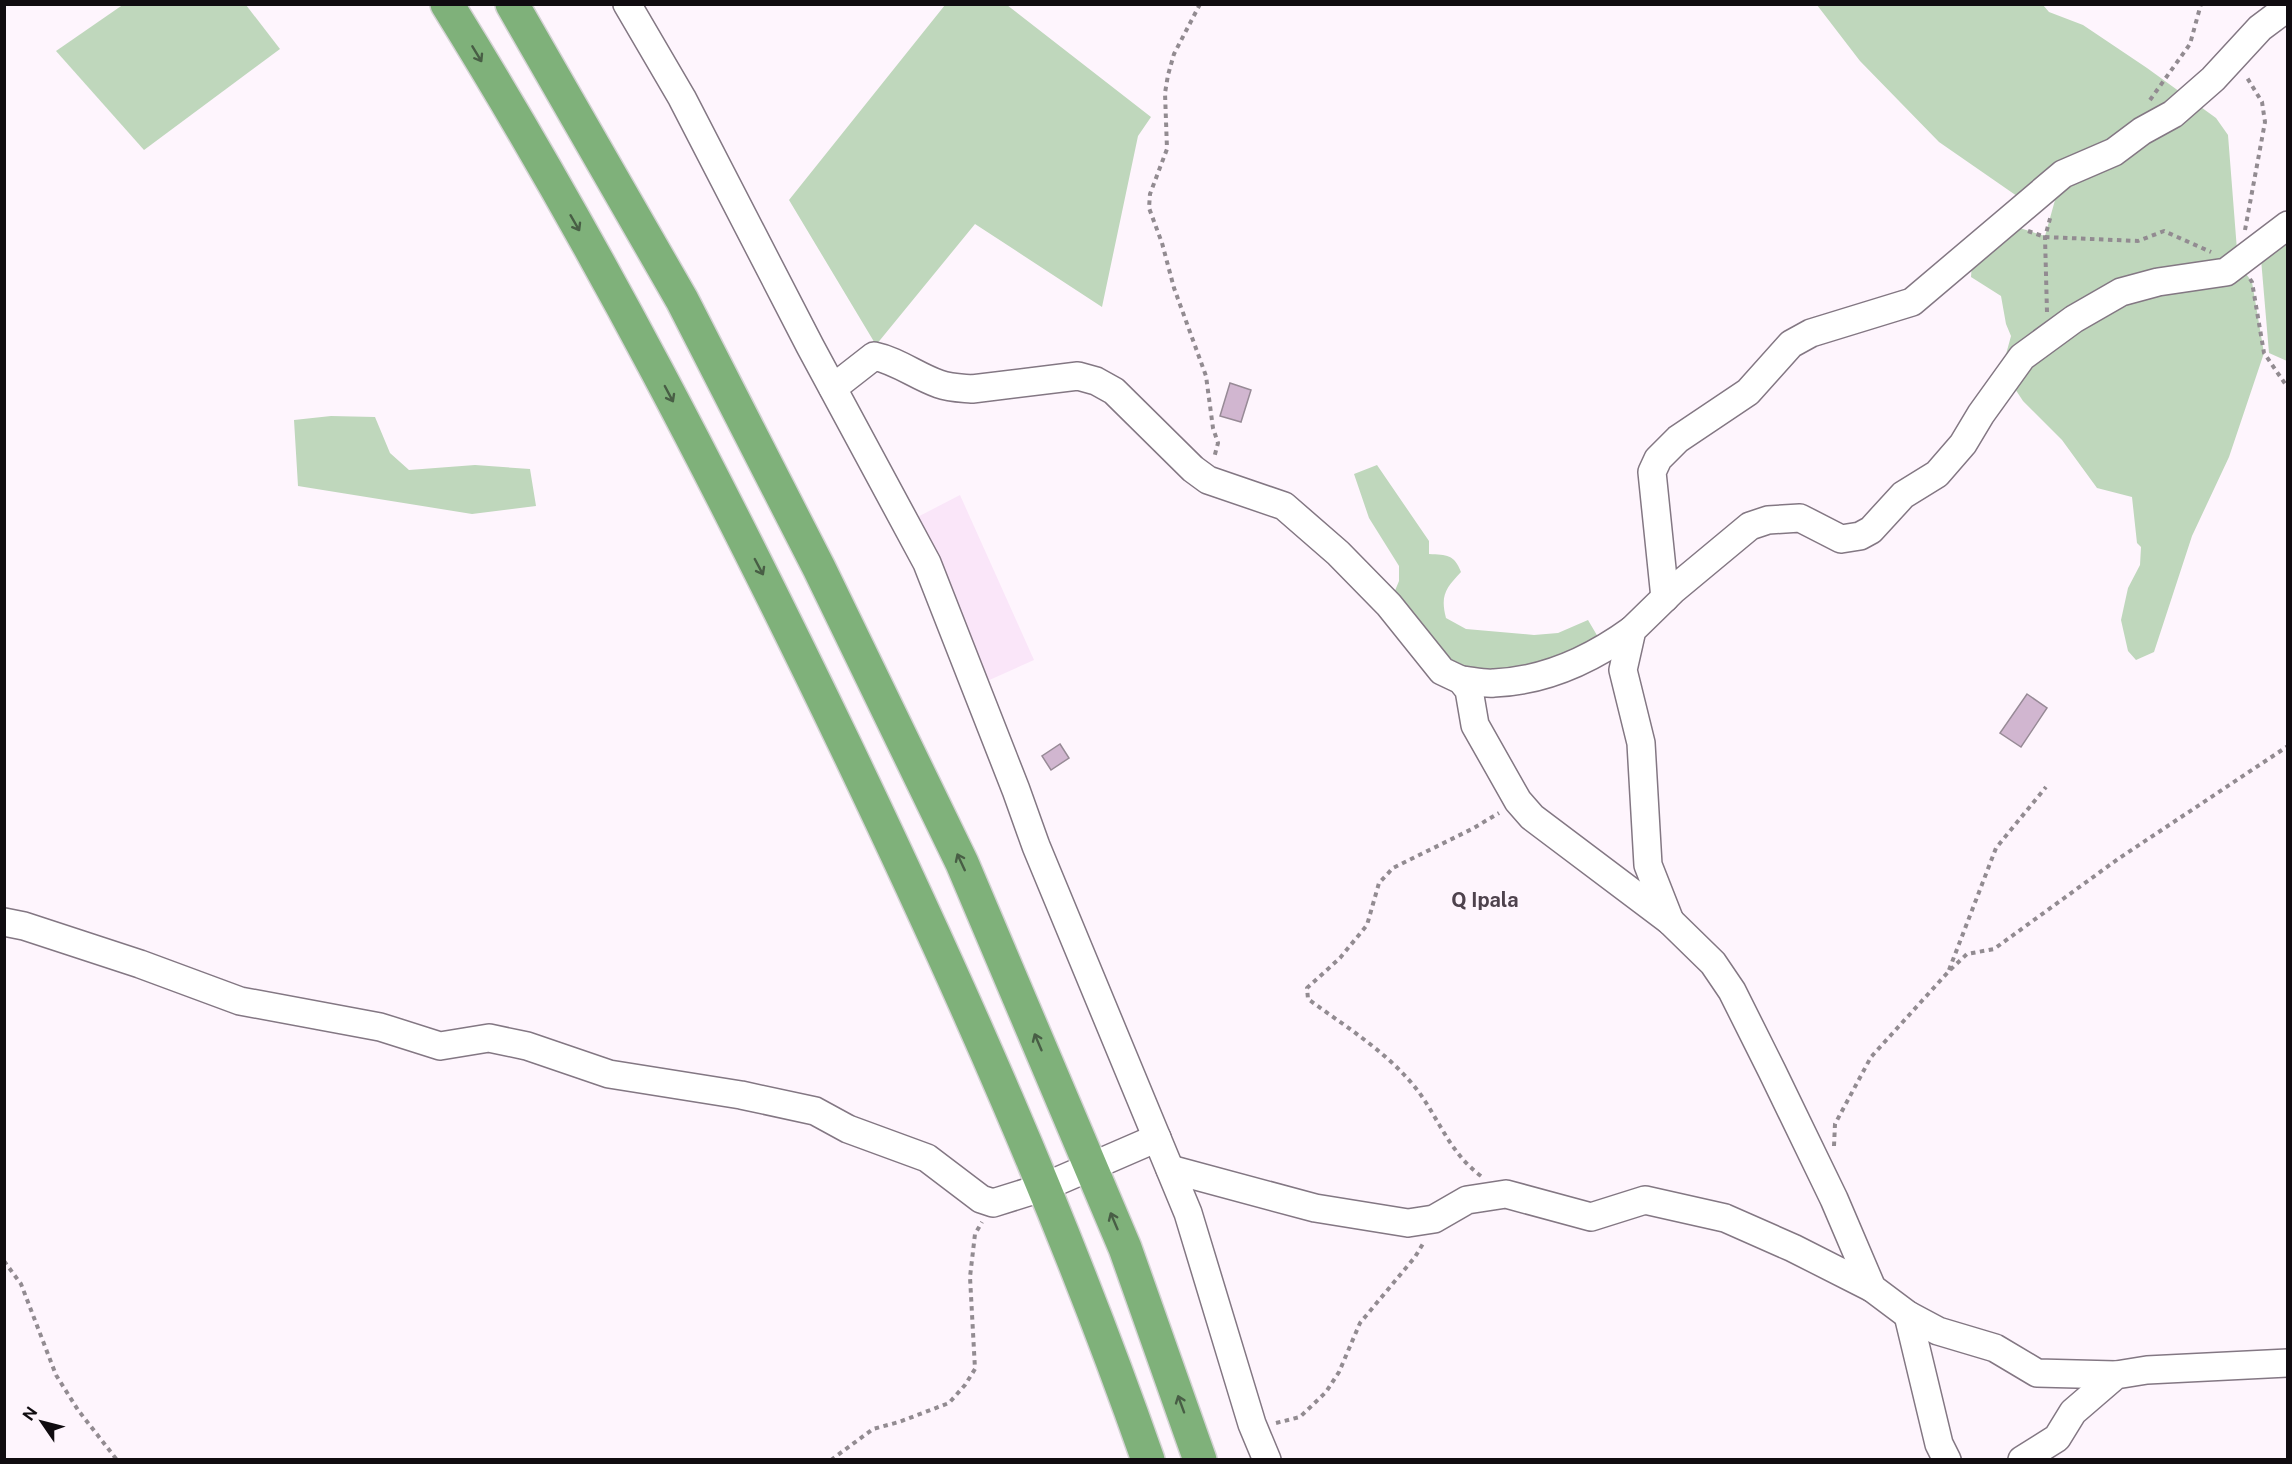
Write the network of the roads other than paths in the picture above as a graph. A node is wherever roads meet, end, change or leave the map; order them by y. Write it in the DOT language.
graph roads {
  1 [pos="447,4"];
  2 [pos="512,4"];
  3 [pos="627,4"];
  4 [pos="2288,7"];
  5 [pos="2288,225"];
  6 [pos="833,388"];
  7 [pos="1665,598"];
  8 [pos="1632,630"];
  9 [pos="1461,680"];
  10 [pos="1670,921"];
  11 [pos="11,926"];
  12 [pos="1157,1138"];
  13 [pos="1091,1166"];
  14 [pos="1170,1169"];
  15 [pos="1044,1187"];
  16 [pos="1872,1288"];
  17 [pos="1908,1315"];
  18 [pos="2288,1363"];
  19 [pos="2116,1375"];
  20 [pos="1267,1458"];
  21 [pos="1148,1460"];
  22 [pos="1200,1460"];
  23 [pos="1947,1460"];
  24 [pos="2022,1460"];
  1 -- 15 [label="highway, one-way"];
  13 -- 2 [label="highway, one-way"];
  3 -- 6 [label="street"];
  4 -- 7 [label="street"];
  5 -- 7 [label="street"];
  6 -- 9 [label="street"];
  6 -- 12 [label="street"];
  7 -- 8 [label="street"];
  8 -- 9 [label="street"];
  8 -- 10 [label="street"];
  9 -- 10 [label="street"];
  10 -- 16 [label="street"];
  11 -- 15 [label="street"];
  12 -- 13 [label="street"];
  12 -- 14 [label="street"];
  13 -- 15 [label="street"];
  22 -- 13 [label="highway, one-way"];
  14 -- 16 [label="street"];
  14 -- 20 [label="street"];
  15 -- 21 [label="highway"];
  16 -- 17 [label="street"];
  17 -- 19 [label="street"];
  17 -- 23 [label="street"];
  18 -- 19 [label="street"];
  19 -- 24 [label="street"];
}
